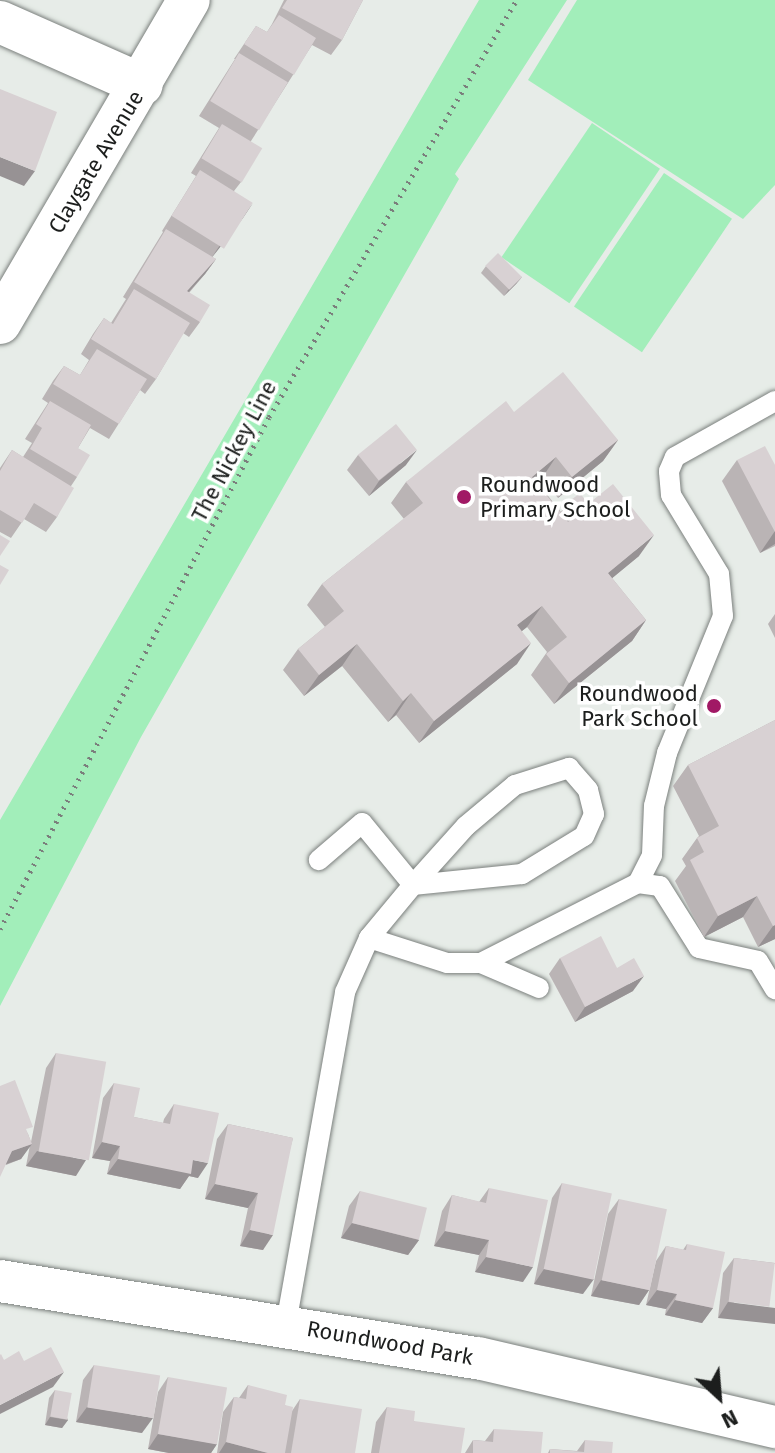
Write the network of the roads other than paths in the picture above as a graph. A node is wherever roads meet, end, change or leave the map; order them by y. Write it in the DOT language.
graph roads {
  1 [pos="189,0"];
  2 [pos="0,22"];
  3 [pos="142,85"];
  4 [pos="0,323"];
  5 [pos="775,401"];
  6 [pos="319,860"];
  7 [pos="638,883"];
  8 [pos="413,885"];
  9 [pos="369,938"];
  10 [pos="481,963"];
  11 [pos="539,988"];
  12 [pos="775,989"];
  13 [pos="0,1281"];
  14 [pos="286,1324"];
  15 [pos="775,1427"];
  1 -- 3 [label="street, Claygate Avenue"];
  2 -- 3 [label="street"];
  3 -- 4 [label="street, Claygate Avenue"];
  5 -- 7 [label="lane"];
  6 -- 8 [label="lane"];
  7 -- 10 [label="lane"];
  7 -- 12 [label="lane"];
  8 -- 8 [label="lane"];
  8 -- 9 [label="lane"];
  9 -- 10 [label="lane"];
  9 -- 14 [label="lane"];
  10 -- 11 [label="lane"];
  13 -- 14 [label="street, Roundwood Park"];
  14 -- 15 [label="street, Roundwood Park"];
}
